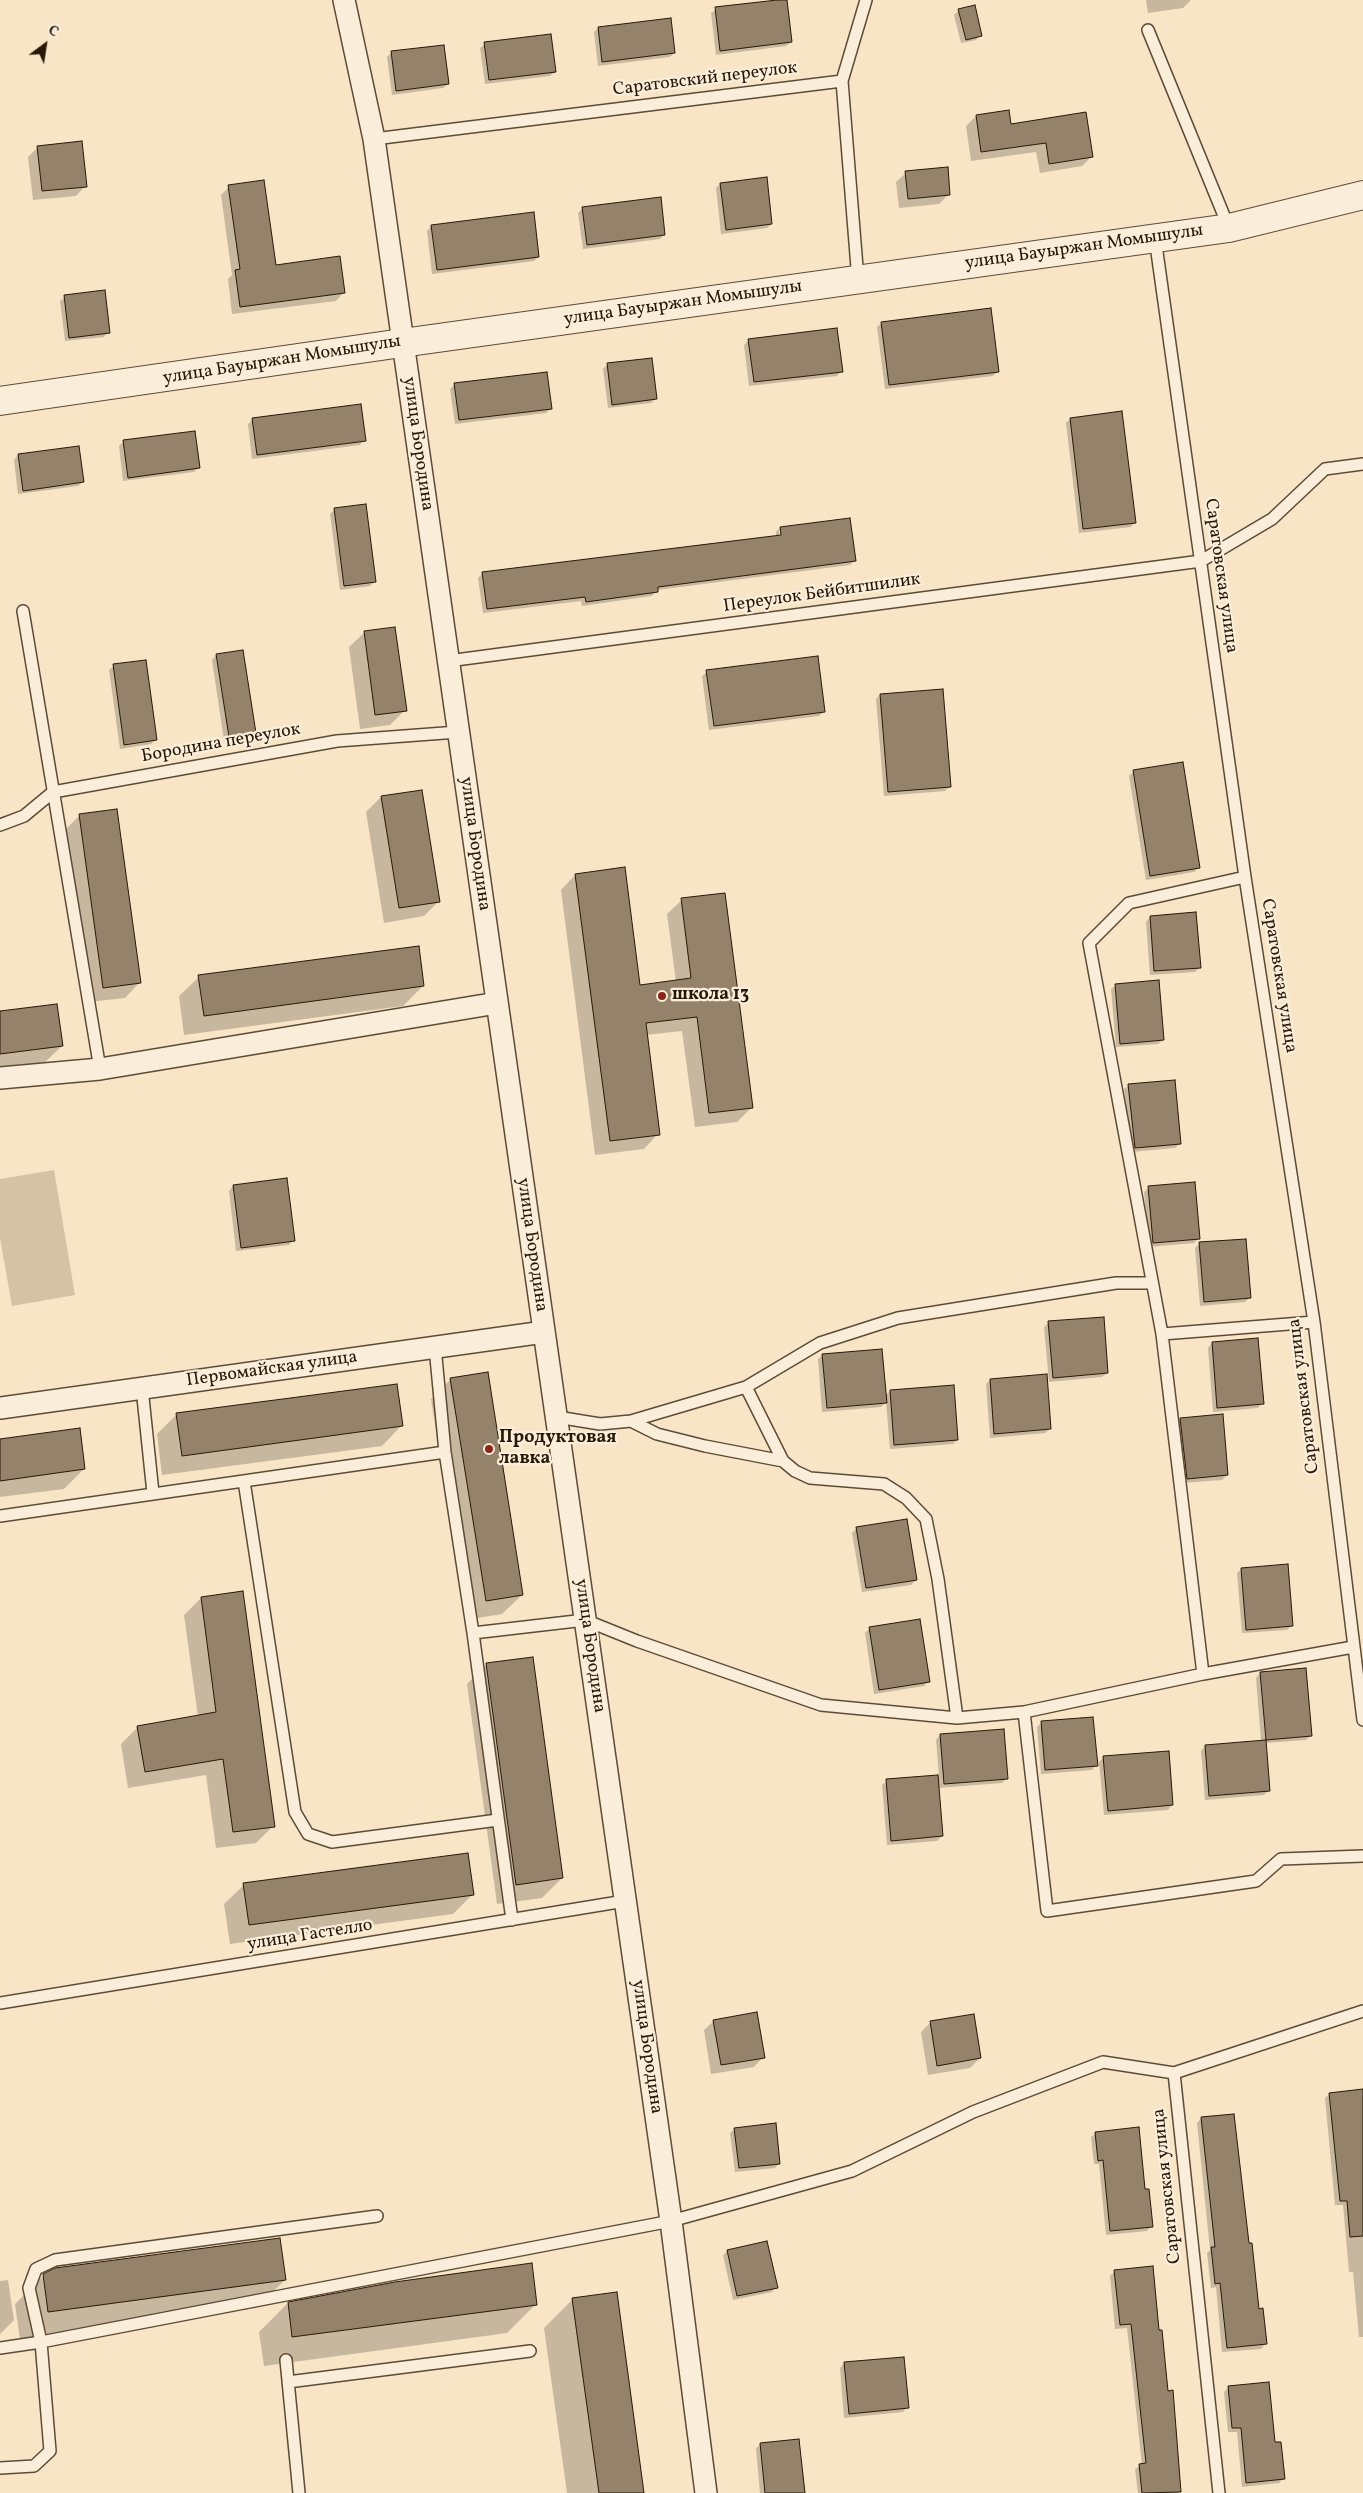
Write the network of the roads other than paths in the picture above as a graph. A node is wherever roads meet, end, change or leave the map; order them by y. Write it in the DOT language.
graph roads {
  1 [pos="344,0"];
  2 [pos="866,0"];
  3 [pos="1148,30"];
  4 [pos="842,80"];
  5 [pos="374,139"];
  6 [pos="1363,195"];
  7 [pos="1229,228"];
  8 [pos="1156,238"];
  9 [pos="858,280"];
  10 [pos="402,343"];
  11 [pos="0,402"];
  12 [pos="1363,464"];
  13 [pos="1201,561"];
  14 [pos="23,611"];
  15 [pos="448,661"];
  16 [pos="458,732"];
  17 [pos="53,792"];
  18 [pos="0,825"];
  19 [pos="1245,877"];
  20 [pos="497,1003"];
  21 [pos="100,1068"];
  22 [pos="0,1078"];
  23 [pos="1152,1283"];
  24 [pos="1314,1322"];
  25 [pos="544,1332"];
  26 [pos="1162,1334"];
  27 [pos="435,1347"];
  28 [pos="746,1387"];
  29 [pos="142,1388"];
  30 [pos="0,1408"];
  31 [pos="557,1417"];
  32 [pos="631,1422"];
  33 [pos="444,1452"];
  34 [pos="783,1461"];
  35 [pos="244,1481"];
  36 [pos="153,1493"];
  37 [pos="0,1516"];
  38 [pos="585,1620"];
  39 [pos="473,1633"];
  40 [pos="1353,1648"];
  41 [pos="1203,1674"];
  42 [pos="1024,1712"];
  43 [pos="957,1718"];
  44 [pos="1363,1720"];
  45 [pos="498,1820"];
  46 [pos="1363,1856"];
  47 [pos="625,1901"];
  48 [pos="512,1920"];
  49 [pos="0,2003"];
  50 [pos="1363,2011"];
  51 [pos="1174,2073"];
  52 [pos="377,2216"];
  53 [pos="671,2221"];
  54 [pos="41,2342"];
  55 [pos="0,2348"];
  56 [pos="530,2351"];
  57 [pos="286,2360"];
  58 [pos="288,2382"];
  59 [pos="0,2468"];
  60 [pos="299,2493"];
  61 [pos="706,2493"];
  62 [pos="1219,2493"];
  1 -- 5 [label="street, улица Бородина"];
  2 -- 4 [label="lane"];
  3 -- 7 [label="lane"];
  4 -- 5 [label="lane, Саратовский переулок"];
  4 -- 9 [label="lane"];
  5 -- 10 [label="street, улица Бородина"];
  6 -- 7 [label="street, улица Бауыржан Момышулы"];
  7 -- 8 [label="street, улица Бауыржан Момышулы"];
  8 -- 9 [label="street, улица Бауыржан Момышулы"];
  8 -- 13 [label="lane, Саратовская улица"];
  9 -- 10 [label="street, улица Бауыржан Момышулы"];
  10 -- 11 [label="street, улица Бауыржан Момышулы"];
  10 -- 15 [label="street, улица Бородина"];
  12 -- 13 [label="lane"];
  13 -- 15 [label="lane, Переулок Бейбитшилик"];
  13 -- 19 [label="lane, Саратовская улица"];
  14 -- 17 [label="lane"];
  15 -- 16 [label="street, улица Бородина"];
  16 -- 17 [label="lane, Бородина переулок"];
  16 -- 20 [label="street, улица Бородина"];
  17 -- 18 [label="lane, Бородина переулок"];
  17 -- 21 [label="lane"];
  19 -- 23 [label="lane"];
  19 -- 24 [label="lane, Саратовская улица"];
  20 -- 21 [label="street"];
  20 -- 25 [label="street, улица Бородина"];
  21 -- 22 [label="street"];
  23 -- 26 [label="lane"];
  23 -- 28 [label="lane"];
  24 -- 26 [label="lane"];
  24 -- 40 [label="lane, Саратовская улица"];
  25 -- 27 [label="street, Первомайская улица"];
  25 -- 31 [label="street, улица Бородина"];
  26 -- 41 [label="lane"];
  27 -- 29 [label="street, Первомайская улица"];
  27 -- 33 [label="lane"];
  28 -- 32 [label="lane"];
  28 -- 34 [label="lane"];
  29 -- 30 [label="street, Первомайская улица"];
  29 -- 36 [label="lane"];
  31 -- 32 [label="lane"];
  31 -- 38 [label="street, улица Бородина"];
  32 -- 34 [label="lane"];
  33 -- 35 [label="lane"];
  33 -- 39 [label="lane"];
  34 -- 43 [label="lane"];
  35 -- 36 [label="lane"];
  35 -- 45 [label="lane"];
  36 -- 37 [label="lane"];
  38 -- 39 [label="lane"];
  38 -- 43 [label="lane"];
  38 -- 47 [label="street, улица Бородина"];
  39 -- 45 [label="lane"];
  40 -- 41 [label="lane"];
  40 -- 44 [label="lane, Саратовская улица"];
  41 -- 42 [label="lane"];
  42 -- 43 [label="lane"];
  42 -- 46 [label="lane"];
  45 -- 48 [label="lane"];
  47 -- 48 [label="lane, улица Гастелло"];
  47 -- 53 [label="street, улица Бородина"];
  48 -- 49 [label="lane, улица Гастелло"];
  50 -- 51 [label="lane"];
  51 -- 53 [label="lane"];
  51 -- 62 [label="lane, Саратовская улица"];
  52 -- 54 [label="lane"];
  53 -- 54 [label="lane"];
  53 -- 61 [label="street, улица Бородина"];
  54 -- 55 [label="lane"];
  54 -- 59 [label="lane"];
  56 -- 58 [label="lane"];
  57 -- 58 [label="lane"];
  58 -- 60 [label="lane"];
}
